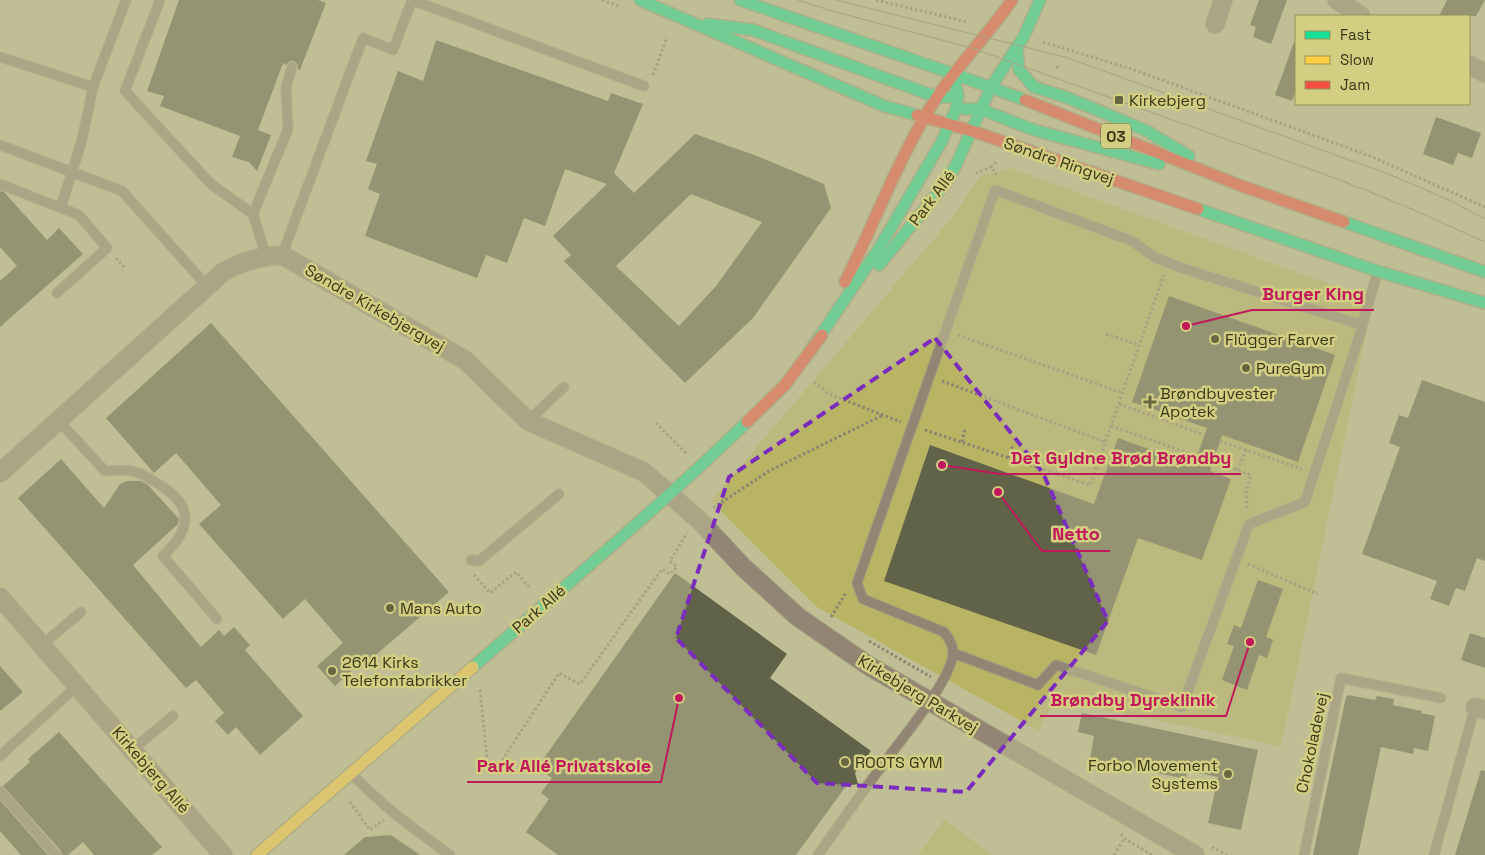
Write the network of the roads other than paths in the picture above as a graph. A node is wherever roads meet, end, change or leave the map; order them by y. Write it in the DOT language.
graph roads {
  1 [pos="126,0"];
  2 [pos="160,0"];
  3 [pos="412,0"];
  4 [pos="640,0"];
  5 [pos="740,0"];
  6 [pos="1012,0"];
  7 [pos="1040,0"];
  8 [pos="1224,0"];
  9 [pos="1337,0"];
  10 [pos="1360,15"];
  11 [pos="695,23"];
  12 [pos="1215,24"];
  13 [pos="1017,47"];
  14 [pos="0,57"];
  15 [pos="1470,66"];
  16 [pos="292,67"];
  17 [pos="1485,73"];
  18 [pos="954,74"];
  19 [pos="644,86"];
  20 [pos="93,87"];
  21 [pos="991,88"];
  22 [pos="967,94"];
  23 [pos="937,97"];
  24 [pos="956,109"];
  25 [pos="980,110"];
  26 [pos="925,117"];
  27 [pos="950,124"];
  28 [pos="972,131"];
  29 [pos="0,145"];
  30 [pos="71,173"];
  31 [pos="0,184"];
  32 [pos="1239,185"];
  33 [pos="61,207"];
  34 [pos="253,214"];
  35 [pos="274,255"];
  36 [pos="1377,271"];
  37 [pos="1485,272"];
  38 [pos="206,286"];
  39 [pos="57,293"];
  40 [pos="1485,303"];
  41 [pos="1362,325"];
  42 [pos="810,351"];
  43 [pos="564,387"];
  44 [pos="58,420"];
  45 [pos="528,422"];
  46 [pos="0,473"];
  47 [pos="559,494"];
  48 [pos="670,494"];
  49 [pos="471,560"];
  50 [pos="0,597"];
  51 [pos="81,612"];
  52 [pos="218,619"];
  53 [pos="42,645"];
  54 [pos="953,653"];
  55 [pos="77,686"];
  56 [pos="1441,698"];
  57 [pos="930,702"];
  58 [pos="1480,709"];
  59 [pos="173,716"];
  60 [pos="132,750"];
  61 [pos="0,756"];
  62 [pos="352,774"];
  63 [pos="0,791"];
  64 [pos="56,855"];
  65 [pos="223,855"];
  66 [pos="257,855"];
  67 [pos="450,855"];
  68 [pos="818,855"];
  69 [pos="1195,855"];
  70 [pos="1304,855"];
  71 [pos="1434,855"];
  1 -- 20 [label="lane"];
  2 -- 34 [label="lane"];
  3 -- 19 [label="lane"];
  3 -- 35 [label="lane"];
  4 -- 11 [label="street, Søndre Ringvej"];
  5 -- 18 [label="street, O3"];
  6 -- 18 [label="street, Park Allé"];
  7 -- 13 [label="street, Park Allé"];
  8 -- 12 [label="street"];
  9 -- 10 [label="street"];
  11 -- 23 [label="street"];
  11 -- 26 [label="street, Søndre Ringvej"];
  13 -- 21 [label="street, Park Allé"];
  13 -- 32 [label="street"];
  14 -- 20 [label="lane"];
  15 -- 17 [label="street"];
  16 -- 34 [label="lane"];
  18 -- 21 [label="street, O3"];
  18 -- 22 [label="street"];
  18 -- 23 [label="street, Park Allé"];
  20 -- 30 [label="lane"];
  21 -- 22 [label="street"];
  21 -- 25 [label="street, Park Allé"];
  21 -- 32 [label="street, O3"];
  22 -- 23 [label="street"];
  22 -- 24 [label="street"];
  23 -- 26 [label="street, Park Allé"];
  24 -- 25 [label="street"];
  24 -- 26 [label="street"];
  24 -- 27 [label="street"];
  25 -- 28 [label="street, Park Allé"];
  25 -- 32 [label="street"];
  26 -- 27 [label="street, Søndre Ringvej"];
  26 -- 42 [label="street, Park Allé"];
  27 -- 28 [label="street, Søndre Ringvej"];
  27 -- 42 [label="street"];
  28 -- 36 [label="street, Søndre Ringvej"];
  28 -- 42 [label="street, Park Allé"];
  29 -- 30 [label="lane"];
  30 -- 33 [label="lane"];
  30 -- 38 [label="lane"];
  31 -- 33 [label="lane"];
  32 -- 37 [label="street, O3"];
  33 -- 39 [label="lane"];
  34 -- 35 [label="lane"];
  35 -- 38 [label="street"];
  35 -- 45 [label="street, Søndre Kirkebjergvej"];
  36 -- 40 [label="street, Søndre Ringvej"];
  36 -- 41 [label="lane"];
  38 -- 44 [label="street"];
  41 -- 54 [label="lane"];
  41 -- 54 [label="lane"];
  42 -- 48 [label="street, Park Allé"];
  43 -- 45 [label="lane"];
  44 -- 46 [label="street"];
  44 -- 52 [label="lane"];
  45 -- 48 [label="street, Søndre Kirkebjergvej"];
  47 -- 49 [label="lane"];
  48 -- 57 [label="street, Kirkebjerg Parkvej"];
  48 -- 62 [label="street, Park Allé"];
  50 -- 53 [label="street, Kirkebjerg Allé"];
  51 -- 53 [label="lane"];
  53 -- 55 [label="street, Kirkebjerg Allé"];
  54 -- 57 [label="lane"];
  55 -- 60 [label="street, Kirkebjerg Allé"];
  55 -- 61 [label="lane"];
  56 -- 70 [label="lane, Chokoladevej"];
  57 -- 68 [label="lane"];
  57 -- 69 [label="street, Kirkebjerg Parkvej"];
  58 -- 71 [label="lane"];
  59 -- 60 [label="lane"];
  60 -- 65 [label="street, Kirkebjerg Allé"];
  62 -- 66 [label="street, Park Allé"];
  62 -- 67 [label="lane"];
  63 -- 64 [label="lane"];
}
